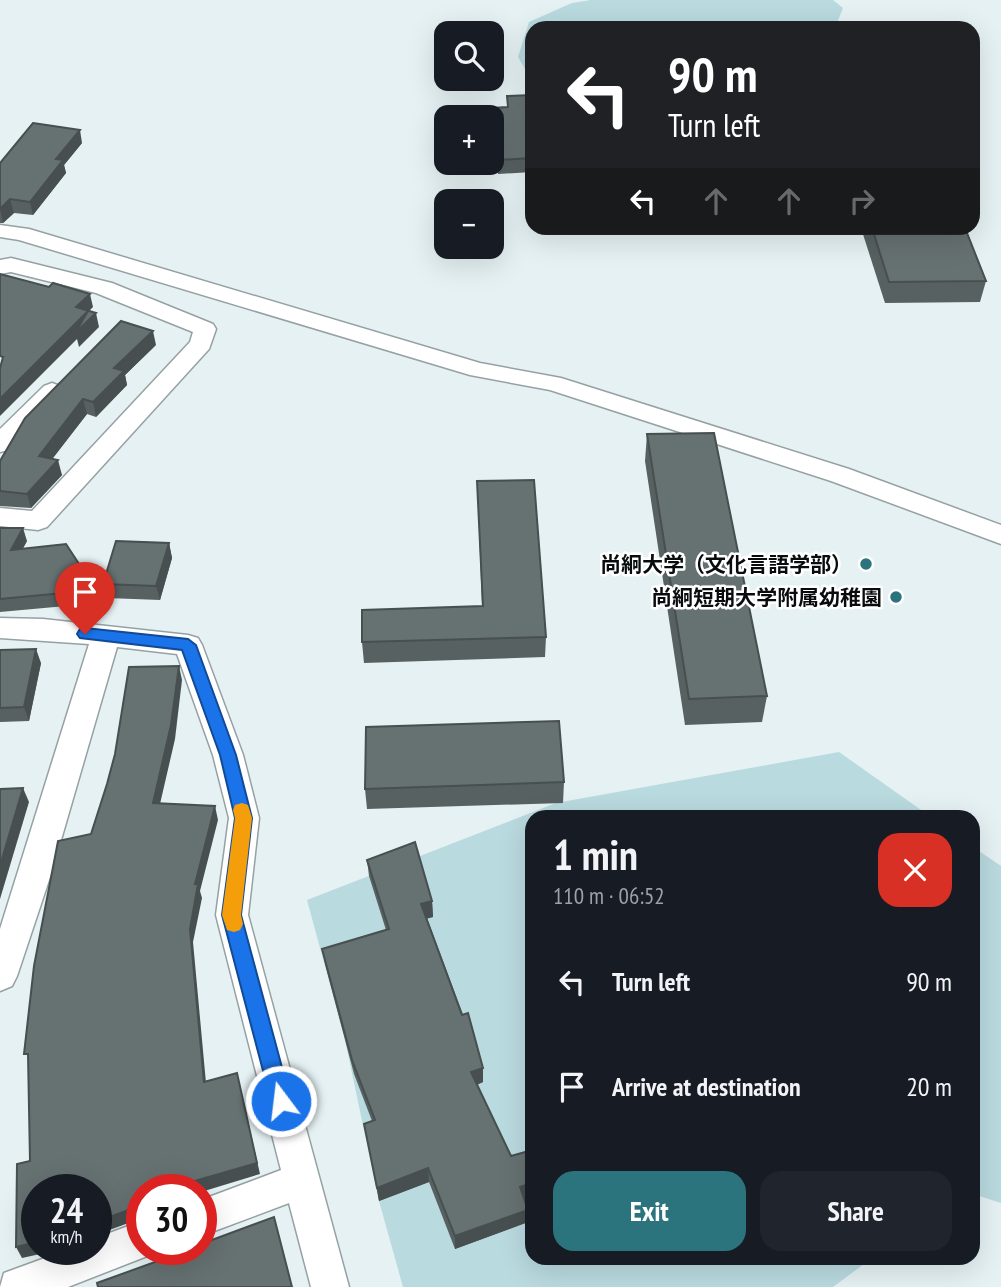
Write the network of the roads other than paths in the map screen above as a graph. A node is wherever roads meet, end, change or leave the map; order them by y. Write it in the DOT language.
graph roads {
  1 [pos="0,231"];
  2 [pos="0,267"];
  3 [pos="140,302"];
  4 [pos="121,321"];
  5 [pos="65,378"];
  6 [pos="0,444"];
  7 [pos="0,517"];
  8 [pos="1001,535"];
  9 [pos="0,628"];
  10 [pos="106,636"];
  11 [pos="0,976"];
  12 [pos="302,1180"];
  13 [pos="217,1212"];
  14 [pos="126,1246"];
  15 [pos="18,1287"];
  16 [pos="330,1287"];
  1 -- 8 [label="street"];
  2 -- 3 [label="street"];
  3 -- 4 [label="street"];
  3 -- 7 [label="street"];
  5 -- 6 [label="street"];
  9 -- 10 [label="street"];
  10 -- 11 [label="street"];
  10 -- 12 [label="street"];
  12 -- 13 [label="street"];
  12 -- 16 [label="street"];
  14 -- 15 [label="street"];
}
